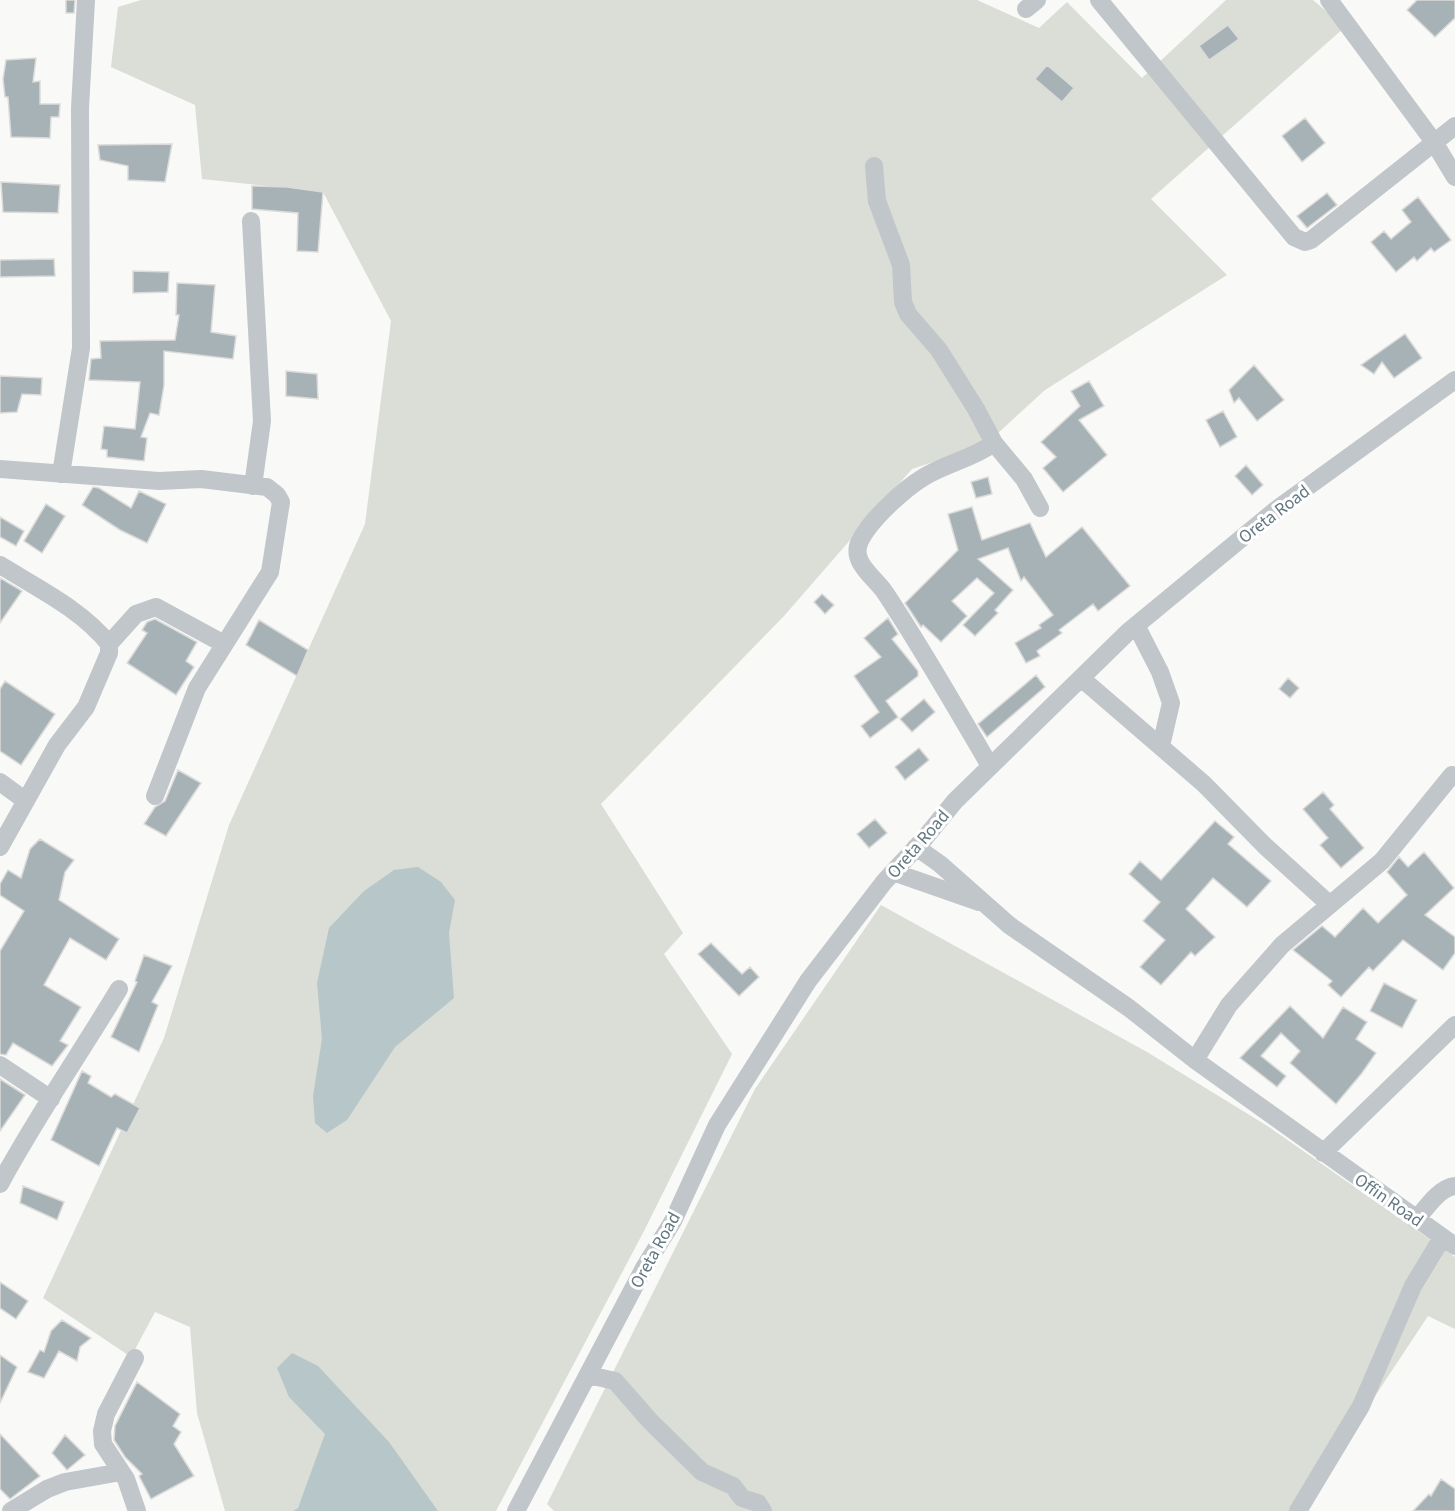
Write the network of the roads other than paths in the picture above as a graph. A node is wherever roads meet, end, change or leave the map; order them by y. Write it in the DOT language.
graph roads {
  1 [pos="86,0"];
  2 [pos="1099,0"];
  3 [pos="1330,0"];
  4 [pos="1455,126"];
  5 [pos="1434,142"];
  6 [pos="874,166"];
  7 [pos="1455,177"];
  8 [pos="251,221"];
  9 [pos="1455,380"];
  10 [pos="994,443"];
  11 [pos="0,469"];
  12 [pos="61,474"];
  13 [pos="253,486"];
  14 [pos="1040,508"];
  15 [pos="0,565"];
  16 [pos="1136,625"];
  17 [pos="109,644"];
  18 [pos="224,644"];
  19 [pos="1081,678"];
  20 [pos="1161,747"];
  21 [pos="990,765"];
  22 [pos="1452,775"];
  23 [pos="0,782"];
  24 [pos="155,796"];
  25 [pos="26,801"];
  26 [pos="0,847"];
  27 [pos="916,848"];
  28 [pos="893,872"];
  29 [pos="981,902"];
  30 [pos="1329,904"];
  31 [pos="119,989"];
  32 [pos="1455,1025"];
  33 [pos="1195,1060"];
  34 [pos="0,1065"];
  35 [pos="51,1099"];
  36 [pos="1323,1153"];
  37 [pos="0,1184"];
  38 [pos="1455,1186"];
  39 [pos="1416,1220"];
  40 [pos="1448,1242"];
  41 [pos="135,1358"];
  42 [pos="589,1375"];
  43 [pos="121,1472"];
  44 [pos="11,1511"];
  45 [pos="137,1511"];
  46 [pos="516,1511"];
  47 [pos="763,1511"];
  48 [pos="1298,1511"];
  1 -- 12 [label="street"];
  2 -- 5 [label="street"];
  3 -- 5 [label="street"];
  4 -- 5 [label="street"];
  5 -- 7 [label="street"];
  6 -- 10 [label="street"];
  8 -- 13 [label="street"];
  9 -- 16 [label="street, Oreta Road"];
  10 -- 14 [label="street"];
  10 -- 21 [label="street"];
  11 -- 12 [label="street"];
  12 -- 13 [label="street"];
  13 -- 18 [label="street"];
  15 -- 17 [label="street"];
  16 -- 19 [label="street, Oreta Road"];
  16 -- 20 [label="street"];
  17 -- 18 [label="street"];
  17 -- 25 [label="street"];
  18 -- 24 [label="street"];
  19 -- 20 [label="street"];
  19 -- 21 [label="street, Oreta Road"];
  20 -- 30 [label="street"];
  21 -- 27 [label="street, Oreta Road"];
  22 -- 30 [label="street"];
  23 -- 25 [label="street"];
  25 -- 26 [label="street"];
  27 -- 28 [label="street, Oreta Road"];
  27 -- 29 [label="street"];
  28 -- 29 [label="street"];
  28 -- 42 [label="street, Oreta Road"];
  29 -- 33 [label="street, Offin Road"];
  30 -- 33 [label="street"];
  31 -- 35 [label="street"];
  32 -- 36 [label="street"];
  33 -- 36 [label="street, Offin Road"];
  34 -- 35 [label="street"];
  35 -- 37 [label="street"];
  36 -- 39 [label="street, Offin Road"];
  38 -- 39 [label="street"];
  39 -- 40 [label="street, Offin Road"];
  40 -- 48 [label="street"];
  41 -- 43 [label="street"];
  42 -- 46 [label="street, Oreta Road"];
  42 -- 47 [label="street"];
  43 -- 44 [label="street"];
  43 -- 45 [label="street"];
}
